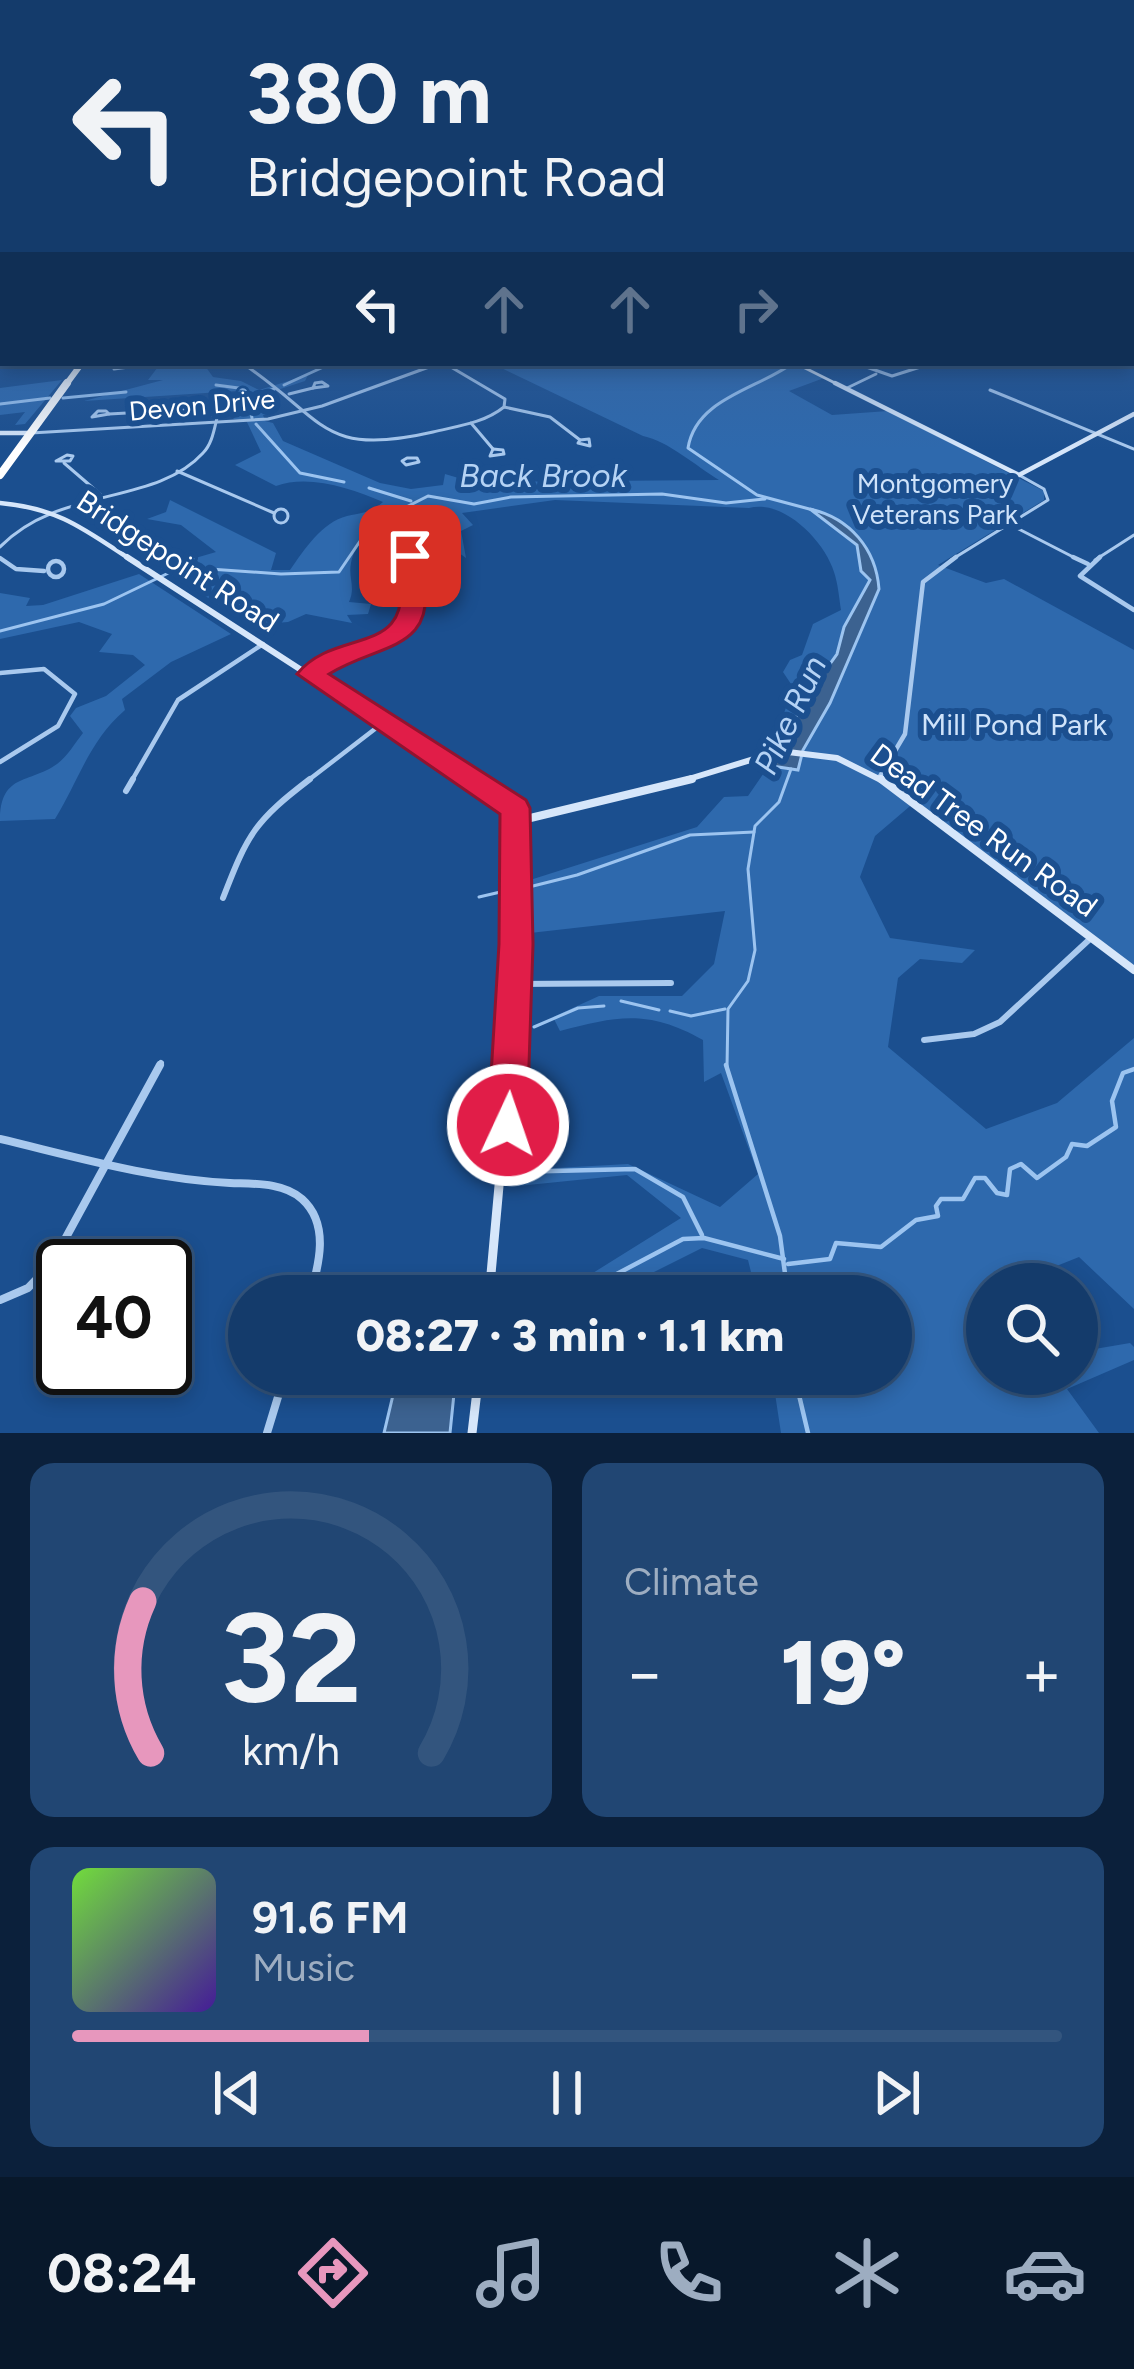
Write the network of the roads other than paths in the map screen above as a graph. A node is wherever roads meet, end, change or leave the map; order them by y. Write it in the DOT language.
graph roads {
  1 [pos="80,366"];
  2 [pos="248,366"];
  3 [pos="433,366"];
  4 [pos="448,366"];
  5 [pos="800,366"];
  6 [pos="861,366"];
  7 [pos="926,366"];
  8 [pos="876,374"];
  9 [pos="313,388"];
  10 [pos="847,388"];
  11 [pos="990,390"];
  12 [pos="288,394"];
  13 [pos="504,407"];
  14 [pos="303,411"];
  15 [pos="109,414"];
  16 [pos="1134,414"];
  17 [pos="471,423"];
  18 [pos="214,425"];
  19 [pos="31,433"];
  20 [pos="1097,433"];
  21 [pos="0,434"];
  22 [pos="580,440"];
  23 [pos="1134,448"];
  24 [pos="493,449"];
  25 [pos="64,463"];
  26 [pos="177,472"];
  27 [pos="0,475"];
  28 [pos="1019,475"];
  29 [pos="100,494"];
  30 [pos="0,503"];
  31 [pos="56,511"];
  32 [pos="274,513"];
  33 [pos="1009,524"];
  34 [pos="1134,535"];
  35 [pos="0,547"];
  36 [pos="0,558"];
  37 [pos="1088,564"];
  38 [pos="411,567"];
  39 [pos="45,571"];
  40 [pos="1134,610"];
  41 [pos="263,644"];
  42 [pos="0,673"];
  43 [pos="310,674"];
  44 [pos="384,722"];
  45 [pos="0,762"];
  46 [pos="879,778"];
  47 [pos="126,790"];
  48 [pos="518,821"];
  49 [pos="223,898"];
  50 [pos="1091,938"];
  51 [pos="1134,970"];
  52 [pos="670,983"];
  53 [pos="514,984"];
  54 [pos="924,1040"];
  55 [pos="160,1063"];
  56 [pos="0,1139"];
  57 [pos="107,1163"];
  58 [pos="316,1275"];
  59 [pos="491,1275"];
  60 [pos="0,1300"];
  61 [pos="279,1395"];
  62 [pos="477,1395"];
  63 [pos="267,1433"];
  64 [pos="472,1433"];
  1 -- 19 [label="highway"];
  2 -- 12 [label="street"];
  3 -- 14 [label="street, Devon Drive"];
  4 -- 13 [label="street"];
  5 -- 10 [label="street"];
  6 -- 8 [label="street"];
  7 -- 8 [label="street"];
  8 -- 10 [label="street"];
  9 -- 12 [label="street"];
  10 -- 28 [label="street"];
  11 -- 20 [label="street"];
  12 -- 14 [label="street"];
  13 -- 17 [label="street"];
  13 -- 22 [label="street"];
  14 -- 17 [label="street"];
  14 -- 18 [label="street, Devon Drive"];
  15 -- 18 [label="street"];
  16 -- 20 [label="street"];
  17 -- 24 [label="street"];
  18 -- 19 [label="street, Devon Drive"];
  18 -- 26 [label="street"];
  19 -- 21 [label="street"];
  19 -- 27 [label="highway"];
  20 -- 23 [label="street"];
  20 -- 28 [label="street"];
  25 -- 29 [label="street"];
  26 -- 29 [label="street"];
  26 -- 32 [label="street"];
  28 -- 33 [label="street"];
  29 -- 31 [label="street"];
  30 -- 31 [label="street, Bridgepoint Road"];
  31 -- 35 [label="street"];
  31 -- 41 [label="street, Bridgepoint Road"];
  33 -- 37 [label="street"];
  33 -- 46 [label="street"];
  34 -- 37 [label="street"];
  36 -- 39 [label="street"];
  37 -- 40 [label="street"];
  38 -- 43 [label="street"];
  41 -- 43 [label="street, Bridgepoint Road"];
  41 -- 47 [label="street"];
  42 -- 45 [label="street"];
  43 -- 44 [label="street, Bridgepoint Road"];
  44 -- 48 [label="street, Bridgepoint Road"];
  44 -- 49 [label="street"];
  46 -- 48 [label="street, Dead Tree Run Road"];
  46 -- 50 [label="street, Dead Tree Run Road"];
  48 -- 53 [label="street"];
  50 -- 51 [label="street, Dead Tree Run Road"];
  50 -- 54 [label="street"];
  52 -- 53 [label="street"];
  53 -- 59 [label="street"];
  55 -- 57 [label="street"];
  56 -- 57 [label="street"];
  57 -- 58 [label="street"];
  57 -- 60 [label="street"];
  61 -- 63 [label="street"];
  62 -- 64 [label="street"];
}
